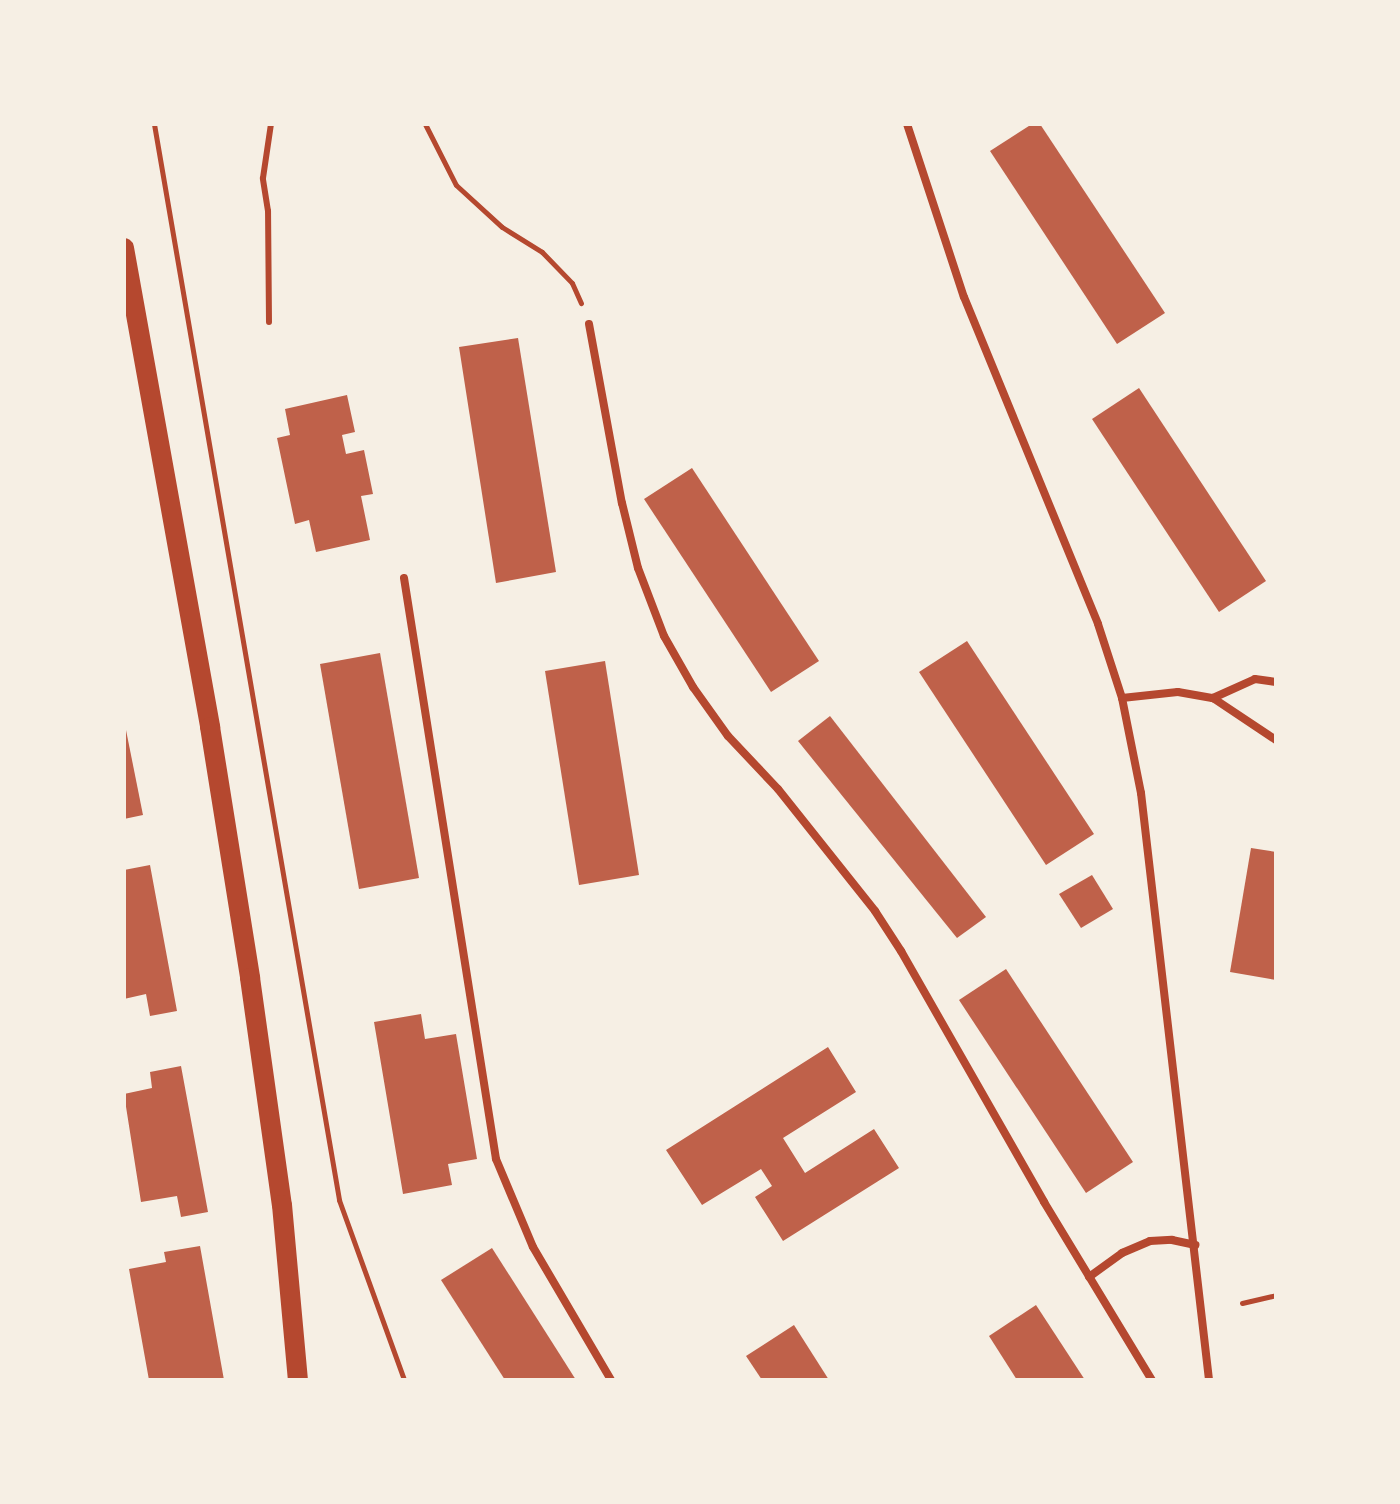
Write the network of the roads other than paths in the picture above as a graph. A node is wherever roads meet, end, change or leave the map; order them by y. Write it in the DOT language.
graph roads {
  1 [pos="271,124"];
  2 [pos="907,124"];
  3 [pos="124,248"];
  4 [pos="269,322"];
  5 [pos="589,324"];
  6 [pos="404,578"];
  7 [pos="1276,682"];
  8 [pos="1122,698"];
  9 [pos="1213,698"];
  10 [pos="1276,740"];
  11 [pos="1195,1245"];
  12 [pos="1089,1277"];
  13 [pos="298,1380"];
  14 [pos="611,1380"];
  15 [pos="1152,1380"];
  16 [pos="1209,1380"];
  1 -- 4 [label="lane"];
  2 -- 8 [label="street"];
  3 -- 13 [label="main road"];
  5 -- 12 [label="street"];
  6 -- 14 [label="street"];
  7 -- 9 [label="street"];
  8 -- 9 [label="street"];
  8 -- 11 [label="street"];
  9 -- 10 [label="street"];
  11 -- 12 [label="street"];
  11 -- 16 [label="street"];
  12 -- 15 [label="street"];
}
